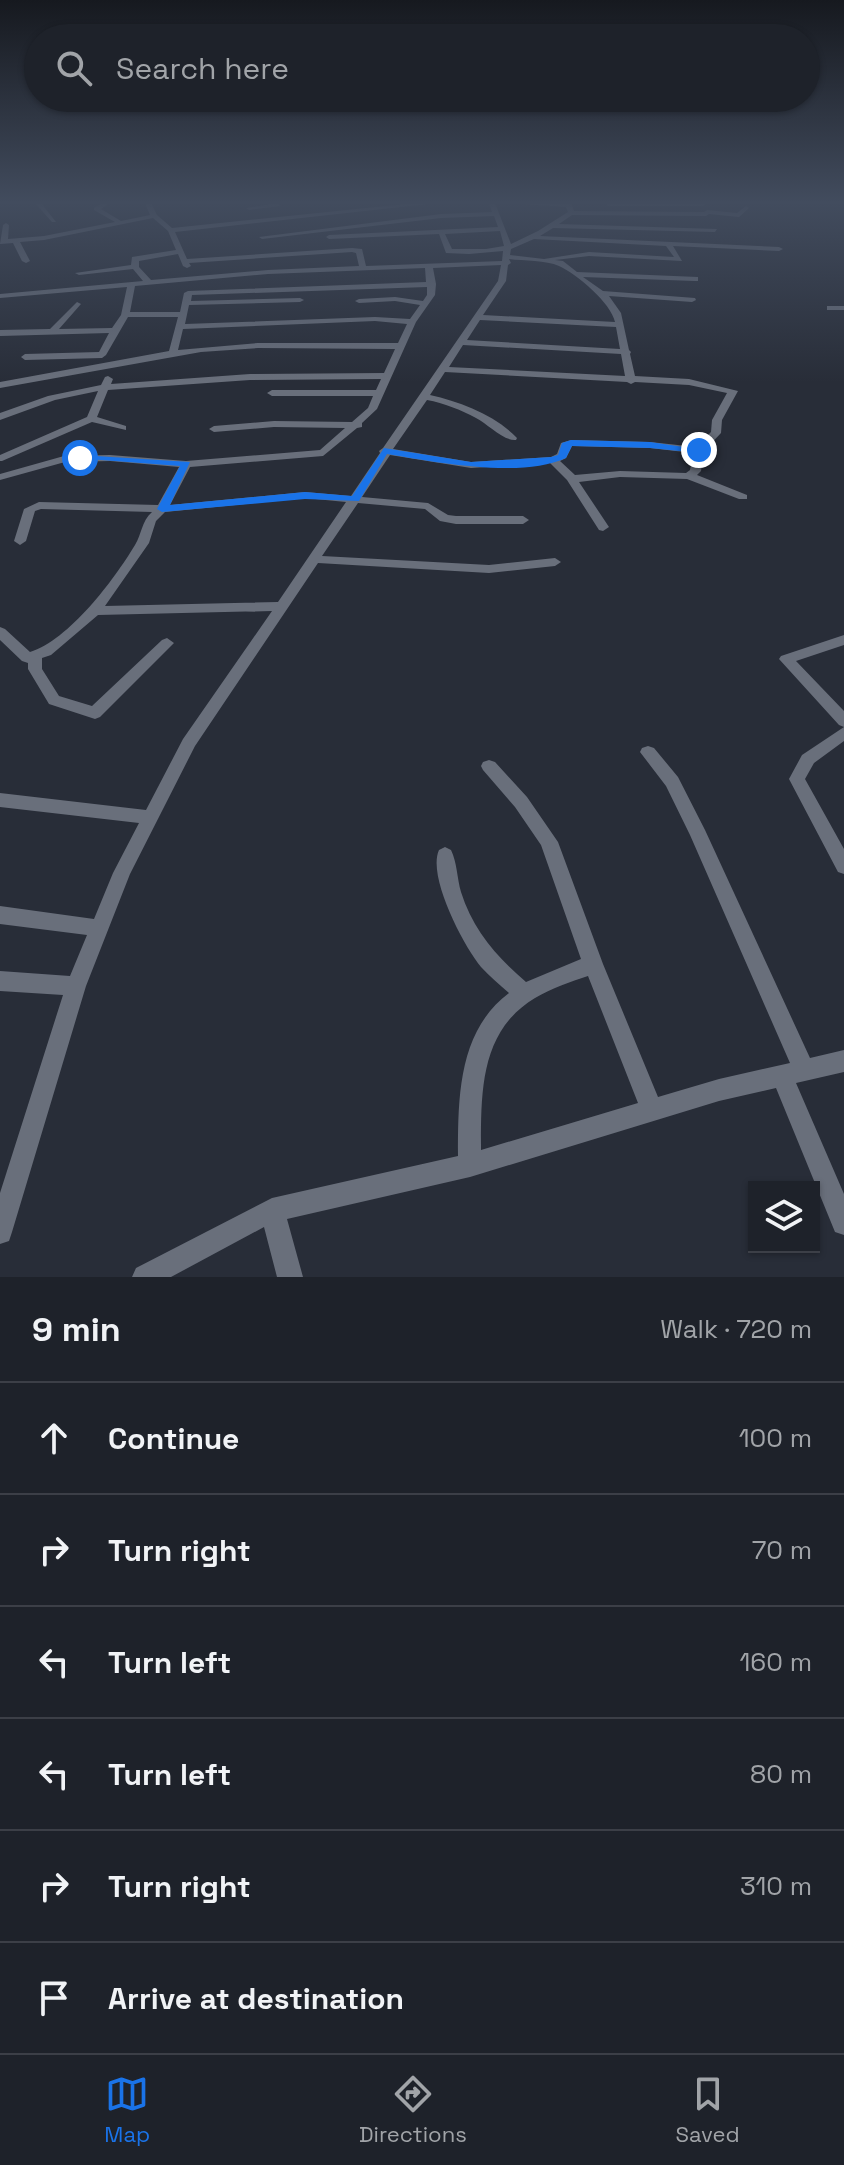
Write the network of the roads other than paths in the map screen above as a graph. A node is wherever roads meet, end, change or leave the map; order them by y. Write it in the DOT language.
graph roads {
  1 [pos="135,263"];
  2 [pos="186,263"];
  3 [pos="362,263"];
  4 [pos="459,263"];
  5 [pos="507,263"];
  6 [pos="554,263"];
  7 [pos="429,266"];
  8 [pos="135,267"];
  9 [pos="363,268"];
  10 [pos="79,273"];
  11 [pos="577,274"];
  12 [pos="195,278"];
  13 [pos="695,279"];
  14 [pos="148,282"];
  15 [pos="132,284"];
  16 [pos="432,284"];
  17 [pos="188,293"];
  18 [pos="601,293"];
  19 [pos="0,296"];
  20 [pos="300,300"];
  21 [pos="692,300"];
  22 [pos="359,301"];
  23 [pos="187,303"];
  24 [pos="77,304"];
  25 [pos="426,304"];
  26 [pos="830,308"];
  27 [pos="844,308"];
  28 [pos="184,314"];
  29 [pos="125,315"];
  30 [pos="477,317"];
  31 [pos="412,322"];
  32 [pos="620,325"];
  33 [pos="181,327"];
  34 [pos="115,330"];
  35 [pos="53,331"];
  36 [pos="0,333"];
  37 [pos="459,342"];
  38 [pos="400,346"];
  39 [pos="627,352"];
  40 [pos="173,353"];
  41 [pos="25,357"];
  42 [pos="111,363"];
  43 [pos="441,369"];
  44 [pos="389,376"];
  45 [pos="631,381"];
  46 [pos="107,384"];
  47 [pos="0,385"];
  48 [pos="272,393"];
  49 [pos="379,393"];
  50 [pos="422,396"];
  51 [pos="0,417"];
  52 [pos="91,419"];
  53 [pos="358,425"];
  54 [pos="122,428"];
  55 [pos="214,429"];
  56 [pos="512,438"];
  57 [pos="699,450"];
  58 [pos="384,451"];
  59 [pos="1,458"];
  60 [pos="553,460"];
  61 [pos="186,464"];
  62 [pos="13,472"];
  63 [pos="689,476"];
  64 [pos="0,477"];
  65 [pos="572,479"];
  66 [pos="743,497"];
  67 [pos="355,499"];
  68 [pos="162,509"];
  69 [pos="523,520"];
  70 [pos="603,527"];
  71 [pos="20,541"];
  72 [pos="313,559"];
  73 [pos="555,562"];
  74 [pos="281,606"];
  75 [pos="95,611"];
  76 [pos="0,632"];
  77 [pos="844,640"];
  78 [pos="167,643"];
  79 [pos="35,657"];
  80 [pos="844,721"];
  81 [pos="844,733"];
  82 [pos="648,752"];
  83 [pos="489,766"];
  84 [pos="0,800"];
  85 [pos="150,817"];
  86 [pos="445,855"];
  87 [pos="844,866"];
  88 [pos="0,915"];
  89 [pos="98,928"];
  90 [pos="593,964"];
  91 [pos="0,981"];
  92 [pos="76,986"];
  93 [pos="524,993"];
  94 [pos="844,1061"];
  95 [pos="793,1073"];
  96 [pos="652,1110"];
  97 [pos="470,1165"];
  98 [pos="272,1210"];
  99 [pos="844,1223"];
  100 [pos="0,1232"];
  101 [pos="145,1277"];
  102 [pos="290,1277"];
  1 -- 8 [label="street"];
  2 -- 12 [label="street"];
  3 -- 9 [label="street"];
  4 -- 7 [label="street"];
  5 -- 30 [label="street"];
  6 -- 11 [label="street"];
  7 -- 9 [label="street"];
  7 -- 16 [label="street"];
  8 -- 10 [label="street"];
  8 -- 14 [label="street"];
  9 -- 12 [label="street"];
  11 -- 13 [label="street"];
  11 -- 18 [label="street"];
  12 -- 14 [label="street"];
  12 -- 17 [label="street"];
  14 -- 15 [label="street"];
  15 -- 19 [label="street"];
  15 -- 29 [label="street"];
  16 -- 17 [label="street"];
  16 -- 25 [label="street"];
  17 -- 23 [label="street"];
  18 -- 21 [label="street"];
  18 -- 32 [label="street"];
  20 -- 23 [label="street"];
  22 -- 25 [label="street"];
  23 -- 28 [label="street"];
  24 -- 35 [label="street"];
  25 -- 31 [label="street"];
  26 -- 27 [label="street"];
  28 -- 29 [label="street"];
  28 -- 33 [label="street"];
  29 -- 34 [label="street"];
  30 -- 32 [label="street"];
  30 -- 37 [label="street"];
  31 -- 33 [label="street"];
  31 -- 38 [label="street"];
  32 -- 39 [label="street"];
  33 -- 40 [label="street"];
  34 -- 35 [label="street"];
  34 -- 41 [label="street"];
  35 -- 36 [label="street"];
  37 -- 39 [label="street"];
  37 -- 43 [label="street"];
  38 -- 40 [label="street"];
  38 -- 44 [label="street"];
  39 -- 45 [label="street"];
  40 -- 42 [label="street"];
  42 -- 46 [label="street"];
  42 -- 47 [label="street"];
  43 -- 45 [label="street"];
  43 -- 50 [label="street"];
  44 -- 46 [label="street"];
  44 -- 49 [label="street"];
  45 -- 57 [label="street"];
  46 -- 51 [label="street"];
  46 -- 52 [label="street"];
  48 -- 49 [label="street"];
  49 -- 53 [label="street"];
  50 -- 56 [label="street"];
  50 -- 58 [label="street"];
  52 -- 54 [label="street"];
  52 -- 59 [label="street"];
  53 -- 55 [label="street"];
  53 -- 61 [label="street"];
  57 -- 60 [label="street"];
  57 -- 63 [label="street"];
  58 -- 60 [label="street"];
  58 -- 67 [label="street"];
  59 -- 62 [label="street"];
  60 -- 65 [label="street"];
  61 -- 62 [label="street"];
  61 -- 68 [label="street"];
  62 -- 64 [label="street"];
  63 -- 65 [label="street"];
  63 -- 66 [label="street"];
  65 -- 70 [label="street"];
  67 -- 68 [label="street"];
  67 -- 69 [label="street"];
  67 -- 72 [label="street"];
  68 -- 71 [label="street"];
  68 -- 75 [label="street"];
  72 -- 73 [label="street"];
  72 -- 74 [label="street"];
  74 -- 75 [label="street"];
  74 -- 85 [label="street"];
  75 -- 79 [label="street"];
  76 -- 79 [label="street"];
  77 -- 80 [label="street"];
  78 -- 79 [label="street"];
  81 -- 87 [label="street"];
  82 -- 95 [label="street"];
  83 -- 90 [label="street"];
  84 -- 85 [label="street"];
  85 -- 89 [label="street"];
  86 -- 93 [label="street"];
  88 -- 89 [label="street"];
  89 -- 92 [label="street"];
  90 -- 93 [label="street"];
  90 -- 96 [label="street"];
  91 -- 92 [label="street"];
  92 -- 100 [label="street"];
  93 -- 97 [label="street"];
  94 -- 95 [label="street"];
  95 -- 96 [label="street"];
  95 -- 99 [label="street"];
  96 -- 97 [label="street"];
  97 -- 98 [label="street"];
  98 -- 101 [label="street"];
  98 -- 102 [label="street"];
}
